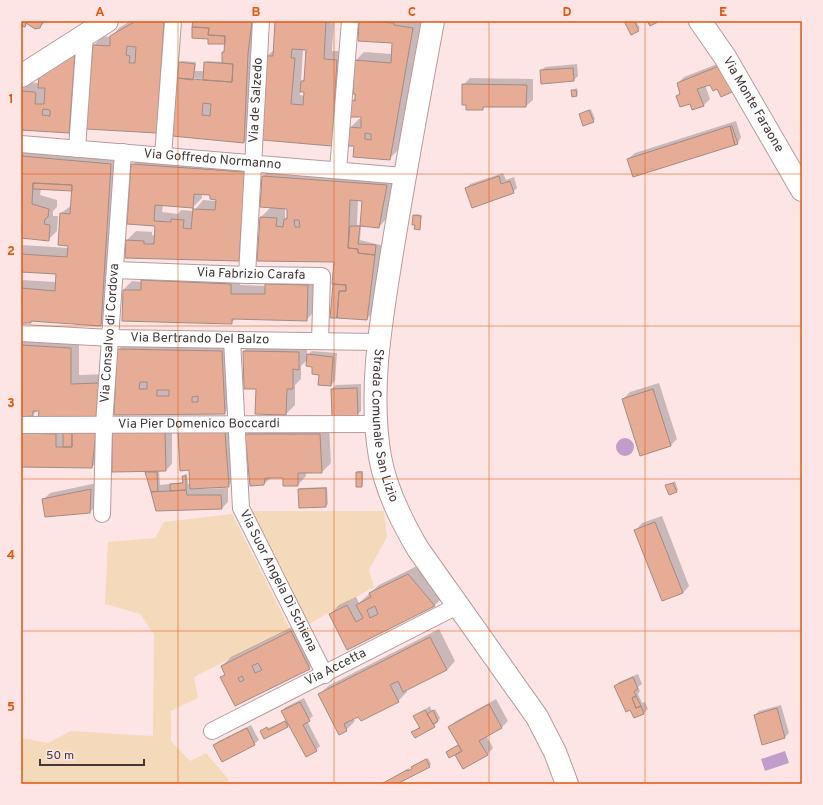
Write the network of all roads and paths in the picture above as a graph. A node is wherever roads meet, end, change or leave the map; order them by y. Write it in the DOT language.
graph roads {
  1 [pos="108,21"];
  2 [pos="173,21"];
  3 [pos="261,21"];
  4 [pos="350,21"];
  5 [pos="433,21"];
  6 [pos="700,21"];
  7 [pos="83,28"];
  8 [pos="21,57"];
  9 [pos="21,76"];
  10 [pos="21,144"];
  11 [pos="77,148"];
  12 [pos="123,152"];
  13 [pos="163,156"];
  14 [pos="253,163"];
  15 [pos="338,170"];
  16 [pos="404,176"];
  17 [pos="802,190"];
  18 [pos="115,270"];
  19 [pos="247,275"];
  20 [pos="21,333"];
  21 [pos="110,338"];
  22 [pos="232,340"];
  23 [pos="320,341"];
  24 [pos="378,342"];
  25 [pos="237,424"];
  26 [pos="378,424"];
  27 [pos="21,425"];
  28 [pos="104,425"];
  29 [pos="102,514"];
  30 [pos="459,605"];
  31 [pos="325,675"];
  32 [pos="212,731"];
  33 [pos="567,784"];
  1 -- 7 [label="street"];
  2 -- 13 [label="street"];
  3 -- 14 [label="street, Via de Salzedo"];
  4 -- 15 [label="street"];
  5 -- 16 [label="street, Strada Comunale San Lizio"];
  6 -- 17 [label="street, Via Monte Faraone"];
  7 -- 8 [label="street"];
  7 -- 9 [label="street"];
  7 -- 11 [label="street"];
  10 -- 11 [label="street, Via Goffredo Normanno"];
  11 -- 12 [label="street, Via Goffredo Normanno"];
  12 -- 13 [label="street, Via Goffredo Normanno"];
  12 -- 18 [label="street, Via Consalvo di Cordova"];
  13 -- 14 [label="street, Via Goffredo Normanno"];
  14 -- 15 [label="street, Via Goffredo Normanno"];
  14 -- 19 [label="street, Via de Salzedo"];
  15 -- 16 [label="street, Via Goffredo Normanno"];
  16 -- 24 [label="street, Strada Comunale San Lizio"];
  18 -- 19 [label="street, Via Fabrizio Carafa"];
  18 -- 21 [label="street, Via Consalvo di Cordova"];
  19 -- 23 [label="street, Via Fabrizio Carafa"];
  20 -- 21 [label="street, Via Bertrando Del Balzo"];
  21 -- 22 [label="street, Via Bertrando Del Balzo"];
  21 -- 28 [label="street, Via Consalvo di Cordova"];
  22 -- 23 [label="street, Via Bertrando Del Balzo"];
  22 -- 25 [label="street, Via Suor Angela Di Schiena"];
  23 -- 24 [label="street, Via Bertrando Del Balzo"];
  24 -- 26 [label="street, Strada Comunale San Lizio"];
  25 -- 26 [label="street, Via Pier Domenico Boccardi"];
  25 -- 28 [label="street, Via Pier Domenico Boccardi"];
  25 -- 31 [label="street, Via Suor Angela Di Schiena"];
  26 -- 30 [label="street, Strada Comunale San Lizio"];
  27 -- 28 [label="street, Via Pier Domenico Boccardi"];
  28 -- 29 [label="street, Via Consalvo di Cordova"];
  30 -- 31 [label="street, Via Accetta"];
  30 -- 33 [label="street, Strada Comunale San Lizio"];
  31 -- 32 [label="street, Via Accetta"];
}
